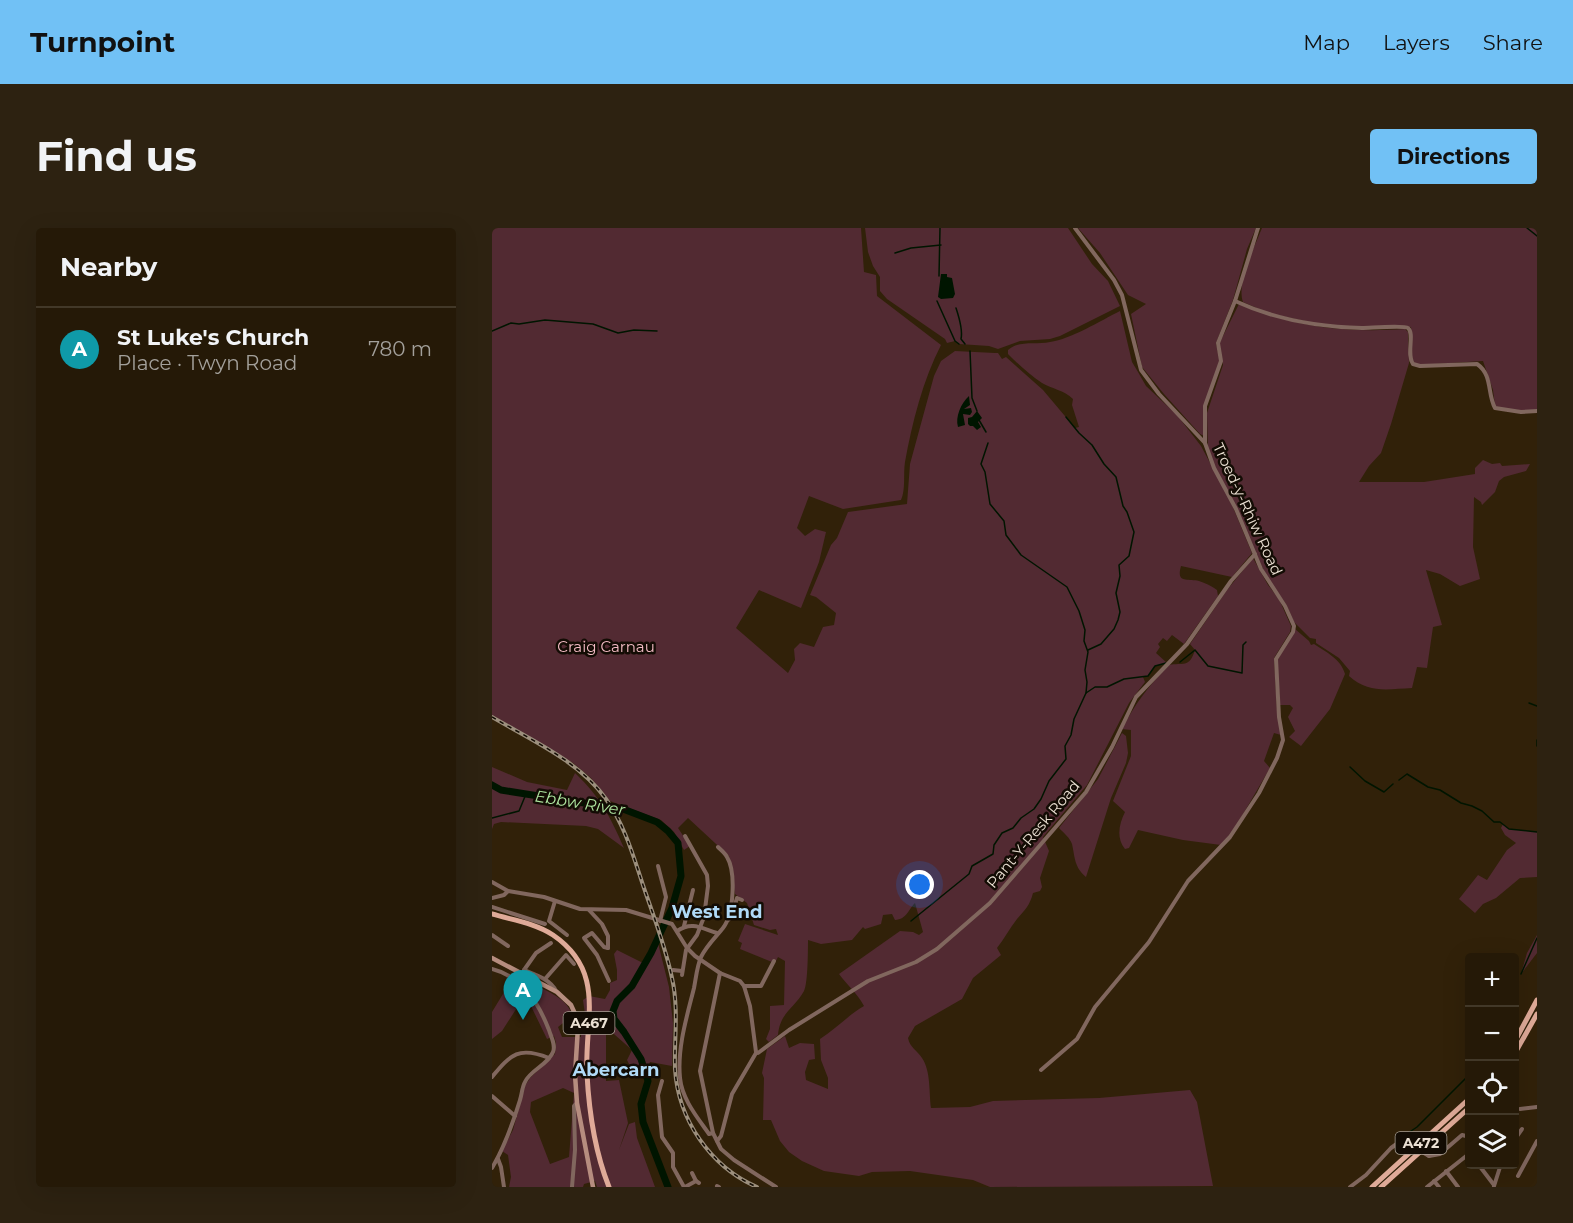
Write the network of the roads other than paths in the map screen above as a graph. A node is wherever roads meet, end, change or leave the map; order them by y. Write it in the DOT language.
graph roads {
  1 [pos="1075,228"];
  2 [pos="1258,228"];
  3 [pos="1235,301"];
  4 [pos="1537,411"];
  5 [pos="1205,443"];
  6 [pos="1255,554"];
  7 [pos="685,836"];
  8 [pos="718,847"];
  9 [pos="658,866"];
  10 [pos="492,882"];
  11 [pos="693,890"];
  12 [pos="508,891"];
  13 [pos="492,898"];
  14 [pos="742,900"];
  15 [pos="555,901"];
  16 [pos="492,908"];
  17 [pos="588,909"];
  18 [pos="492,914"];
  19 [pos="661,921"];
  20 [pos="727,921"];
  21 [pos="545,924"];
  22 [pos="683,927"];
  23 [pos="701,928"];
  24 [pos="677,931"];
  25 [pos="717,933"];
  26 [pos="492,935"];
  27 [pos="567,935"];
  28 [pos="551,943"];
  29 [pos="508,946"];
  30 [pos="687,948"];
  31 [pos="700,959"];
  32 [pos="493,960"];
  33 [pos="774,961"];
  34 [pos="574,964"];
  35 [pos="492,969"];
  36 [pos="673,970"];
  37 [pos="524,972"];
  38 [pos="720,973"];
  39 [pos="545,979"];
  40 [pos="609,981"];
  41 [pos="744,986"];
  42 [pos="557,992"];
  43 [pos="1537,1000"];
  44 [pos="1537,1014"];
  45 [pos="1519,1034"];
  46 [pos="1519,1046"];
  47 [pos="756,1052"];
  48 [pos="549,1058"];
  49 [pos="1041,1070"];
  50 [pos="492,1077"];
  51 [pos="662,1081"];
  52 [pos="492,1096"];
  53 [pos="577,1103"];
  54 [pos="1465,1103"];
  55 [pos="1537,1107"];
  56 [pos="1520,1109"];
  57 [pos="1465,1111"];
  58 [pos="515,1116"];
  59 [pos="1522,1129"];
  60 [pos="713,1133"];
  61 [pos="1519,1133"];
  62 [pos="1465,1136"];
  63 [pos="1537,1141"];
  64 [pos="717,1142"];
  65 [pos="1532,1150"];
  66 [pos="1537,1153"];
  67 [pos="492,1156"];
  68 [pos="1465,1157"];
  69 [pos="498,1158"];
  70 [pos="492,1167"];
  71 [pos="1482,1169"];
  72 [pos="1499,1169"];
  73 [pos="1446,1171"];
  74 [pos="692,1173"];
  75 [pos="1518,1176"];
  76 [pos="1434,1181"];
  77 [pos="1494,1186"];
  78 [pos="504,1187"];
  79 [pos="572,1187"];
  80 [pos="592,1187"];
  81 [pos="609,1187"];
  82 [pos="684,1187"];
  83 [pos="776,1187"];
  84 [pos="1350,1187"];
  85 [pos="1372,1187"];
  86 [pos="1381,1187"];
  87 [pos="1427,1187"];
  88 [pos="1439,1187"];
  89 [pos="1458,1187"];
  1 -- 5 [label="street, Troed-y-Rhiw Road"];
  2 -- 3 [label="street"];
  3 -- 4 [label="street"];
  3 -- 5 [label="street"];
  5 -- 6 [label="street, Troed-y-Rhiw Road"];
  6 -- 47 [label="street, Pant-Y-Resk Road"];
  6 -- 49 [label="street, Troed-y-Rhiw Road"];
  7 -- 23 [label="street"];
  8 -- 20 [label="street"];
  9 -- 19 [label="street"];
  10 -- 12 [label="street"];
  11 -- 22 [label="street"];
  12 -- 13 [label="street"];
  12 -- 15 [label="street"];
  14 -- 20 [label="street"];
  15 -- 17 [label="street"];
  15 -- 27 [label="street"];
  16 -- 21 [label="street"];
  17 -- 19 [label="street"];
  17 -- 40 [label="street"];
  18 -- 81 [label="main road, A467"];
  19 -- 24 [label="street"];
  20 -- 25 [label="street"];
  22 -- 23 [label="street"];
  22 -- 24 [label="street"];
  23 -- 25 [label="street"];
  23 -- 30 [label="street"];
  24 -- 30 [label="street"];
  25 -- 31 [label="street"];
  26 -- 29 [label="street"];
  28 -- 37 [label="street"];
  30 -- 31 [label="street"];
  30 -- 36 [label="street"];
  31 -- 38 [label="street"];
  31 -- 60 [label="street"];
  32 -- 37 [label="main road"];
  33 -- 41 [label="street"];
  34 -- 39 [label="street"];
  35 -- 48 [label="street"];
  37 -- 39 [label="street"];
  37 -- 42 [label="main road"];
  38 -- 41 [label="street"];
  38 -- 60 [label="street"];
  39 -- 42 [label="street"];
  41 -- 47 [label="street"];
  42 -- 53 [label="main road"];
  43 -- 45 [label="main road"];
  44 -- 46 [label="main road"];
  47 -- 64 [label="street"];
  48 -- 50 [label="street"];
  48 -- 58 [label="street"];
  51 -- 82 [label="street"];
  52 -- 58 [label="street"];
  53 -- 79 [label="street"];
  53 -- 80 [label="main road"];
  54 -- 85 [label="main road, A472"];
  55 -- 56 [label="street"];
  57 -- 86 [label="main road, A472"];
  58 -- 69 [label="street"];
  59 -- 61 [label="street"];
  60 -- 64 [label="street"];
  62 -- 84 [label="street, bridge"];
  63 -- 65 [label="street"];
  64 -- 83 [label="street"];
  65 -- 66 [label="street"];
  65 -- 75 [label="street"];
  67 -- 69 [label="street"];
  68 -- 73 [label="street"];
  69 -- 70 [label="street"];
  69 -- 78 [label="street"];
  71 -- 77 [label="street"];
  72 -- 77 [label="street"];
  73 -- 76 [label="street"];
  73 -- 89 [label="street"];
  74 -- 82 [label="street"];
  76 -- 87 [label="street"];
  76 -- 88 [label="street"];
}
